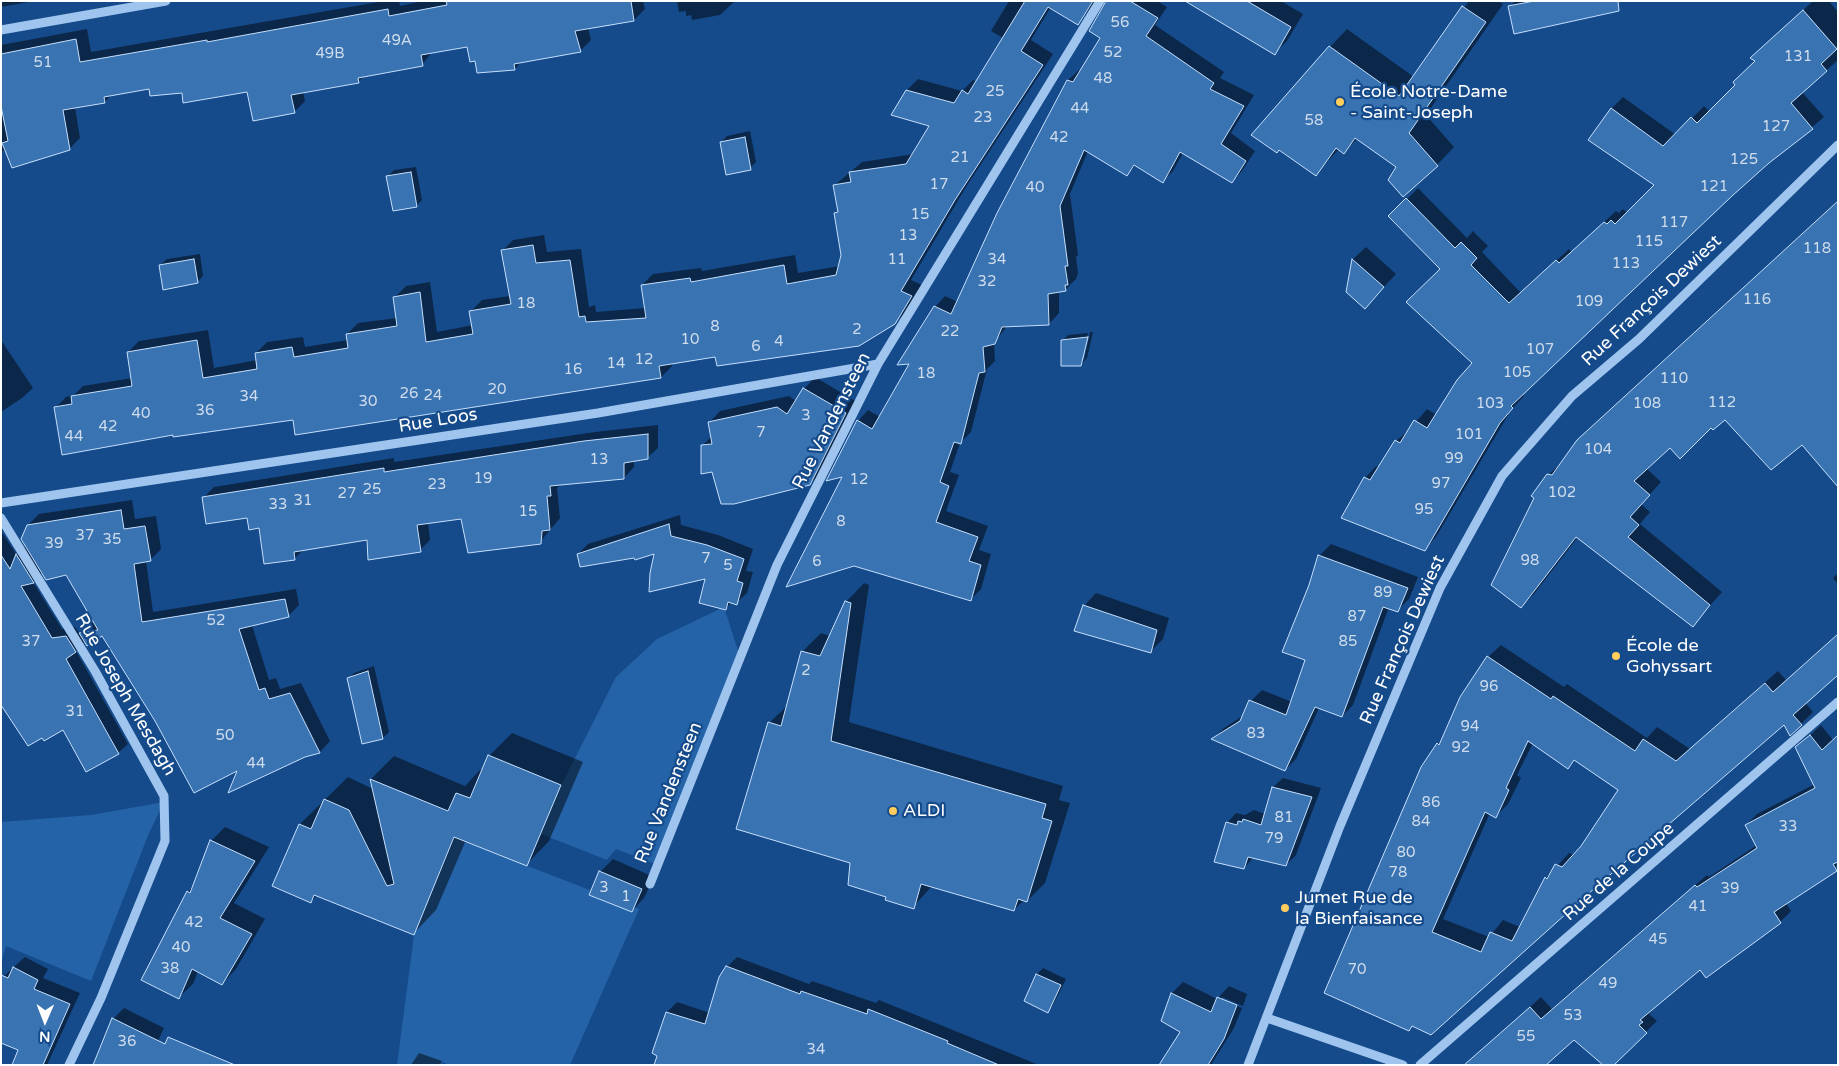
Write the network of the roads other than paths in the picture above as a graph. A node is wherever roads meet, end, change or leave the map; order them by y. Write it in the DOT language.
graph roads {
  1 [pos="166,1"];
  2 [pos="1100,1"];
  3 [pos="1,30"];
  4 [pos="1838,145"];
  5 [pos="878,364"];
  6 [pos="1,503"];
  7 [pos="1,518"];
  8 [pos="1838,702"];
  9 [pos="650,884"];
  10 [pos="1267,1018"];
  11 [pos="69,1065"];
  12 [pos="1248,1065"];
  13 [pos="1403,1065"];
  14 [pos="1420,1065"];
  1 -- 3 [label="street"];
  2 -- 5 [label="street, Rue Vandensteen"];
  4 -- 10 [label="street, Rue François Dewiest"];
  5 -- 6 [label="street, Rue Loos"];
  5 -- 9 [label="street, Rue Vandensteen"];
  7 -- 11 [label="street, Rue Joseph Mesdagh"];
  8 -- 14 [label="street, Rue de la Coupe"];
  10 -- 12 [label="street, Rue François Dewiest"];
  10 -- 13 [label="street"];
}
